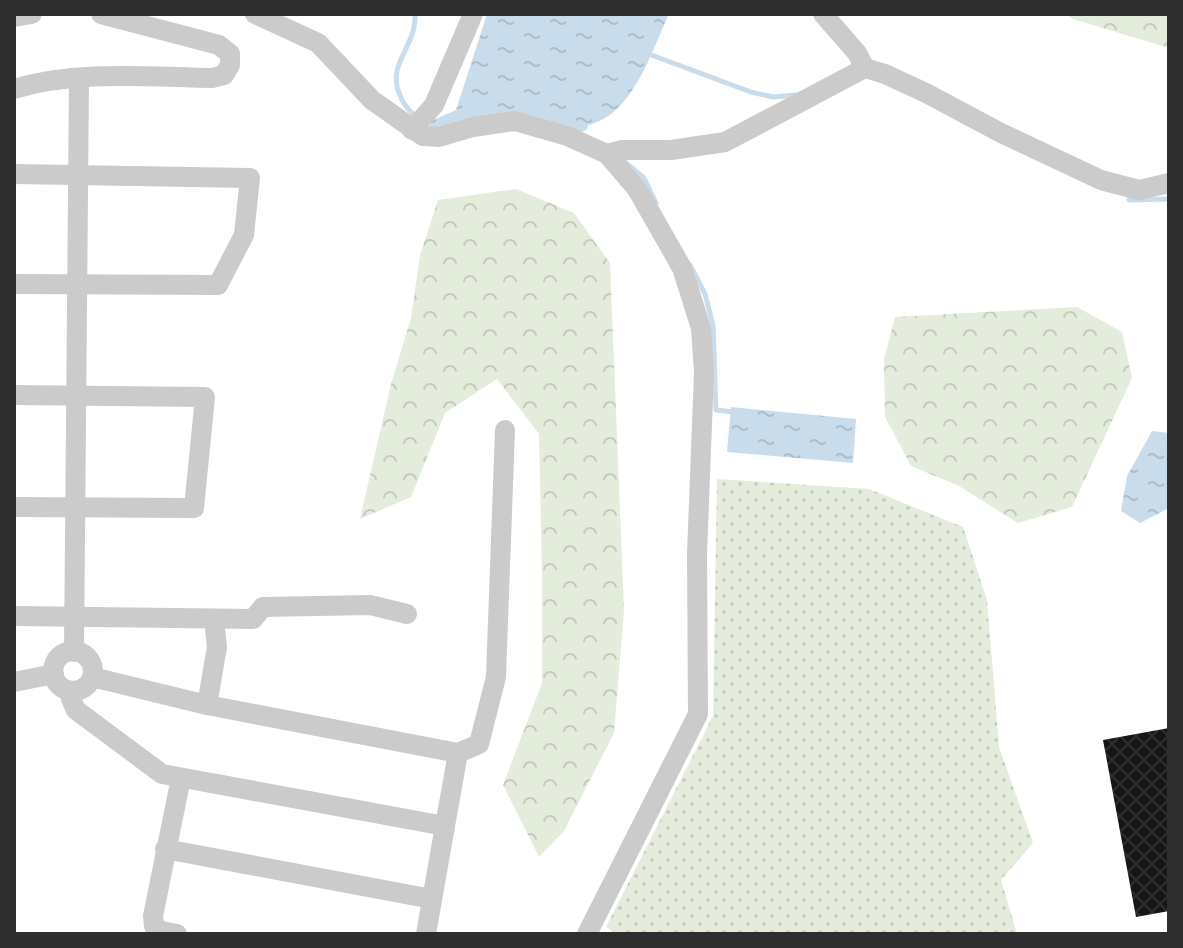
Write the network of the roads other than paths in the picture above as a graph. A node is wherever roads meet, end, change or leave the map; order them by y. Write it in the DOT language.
graph roads {
  1 [pos="32,14"];
  2 [pos="101,14"];
  3 [pos="255,14"];
  4 [pos="473,14"];
  5 [pos="823,14"];
  6 [pos="14,17"];
  7 [pos="865,68"];
  8 [pos="79,78"];
  9 [pos="14,89"];
  10 [pos="418,123"];
  11 [pos="607,154"];
  12 [pos="14,174"];
  13 [pos="78,174"];
  14 [pos="1169,183"];
  15 [pos="14,284"];
  16 [pos="77,284"];
  17 [pos="14,395"];
  18 [pos="76,396"];
  19 [pos="505,430"];
  20 [pos="76,506"];
  21 [pos="14,507"];
  22 [pos="407,614"];
  23 [pos="14,616"];
  24 [pos="74,616"];
  25 [pos="214,619"];
  26 [pos="74,652"];
  27 [pos="54,674"];
  28 [pos="92,677"];
  29 [pos="14,682"];
  30 [pos="71,691"];
  31 [pos="207,705"];
  32 [pos="458,753"];
  33 [pos="181,778"];
  34 [pos="445,826"];
  35 [pos="165,849"];
  36 [pos="432,899"];
  37 [pos="177,934"];
  38 [pos="426,934"];
  39 [pos="587,934"];
  1 -- 6 [label="street"];
  2 -- 8 [label="street"];
  3 -- 10 [label="street"];
  4 -- 10 [label="street"];
  5 -- 7 [label="street"];
  7 -- 11 [label="street"];
  7 -- 14 [label="street"];
  8 -- 9 [label="street"];
  8 -- 13 [label="street"];
  10 -- 11 [label="street"];
  11 -- 39 [label="street"];
  12 -- 13 [label="street"];
  13 -- 16 [label="street"];
  13 -- 16 [label="street"];
  15 -- 16 [label="street"];
  16 -- 18 [label="street"];
  17 -- 18 [label="street"];
  18 -- 20 [label="street"];
  18 -- 20 [label="street"];
  19 -- 32 [label="street"];
  20 -- 21 [label="street"];
  20 -- 24 [label="street"];
  22 -- 25 [label="street"];
  23 -- 24 [label="street"];
  24 -- 25 [label="street"];
  24 -- 26 [label="street"];
  25 -- 31 [label="street"];
  26 -- 27 [label="street"];
  26 -- 28 [label="street"];
  27 -- 29 [label="street"];
  27 -- 30 [label="street"];
  28 -- 30 [label="street"];
  28 -- 31 [label="street"];
  30 -- 33 [label="street"];
  31 -- 32 [label="street"];
  32 -- 34 [label="street"];
  33 -- 34 [label="street"];
  33 -- 35 [label="street"];
  34 -- 36 [label="street"];
  35 -- 36 [label="street"];
  35 -- 37 [label="street"];
  36 -- 38 [label="street"];
}
